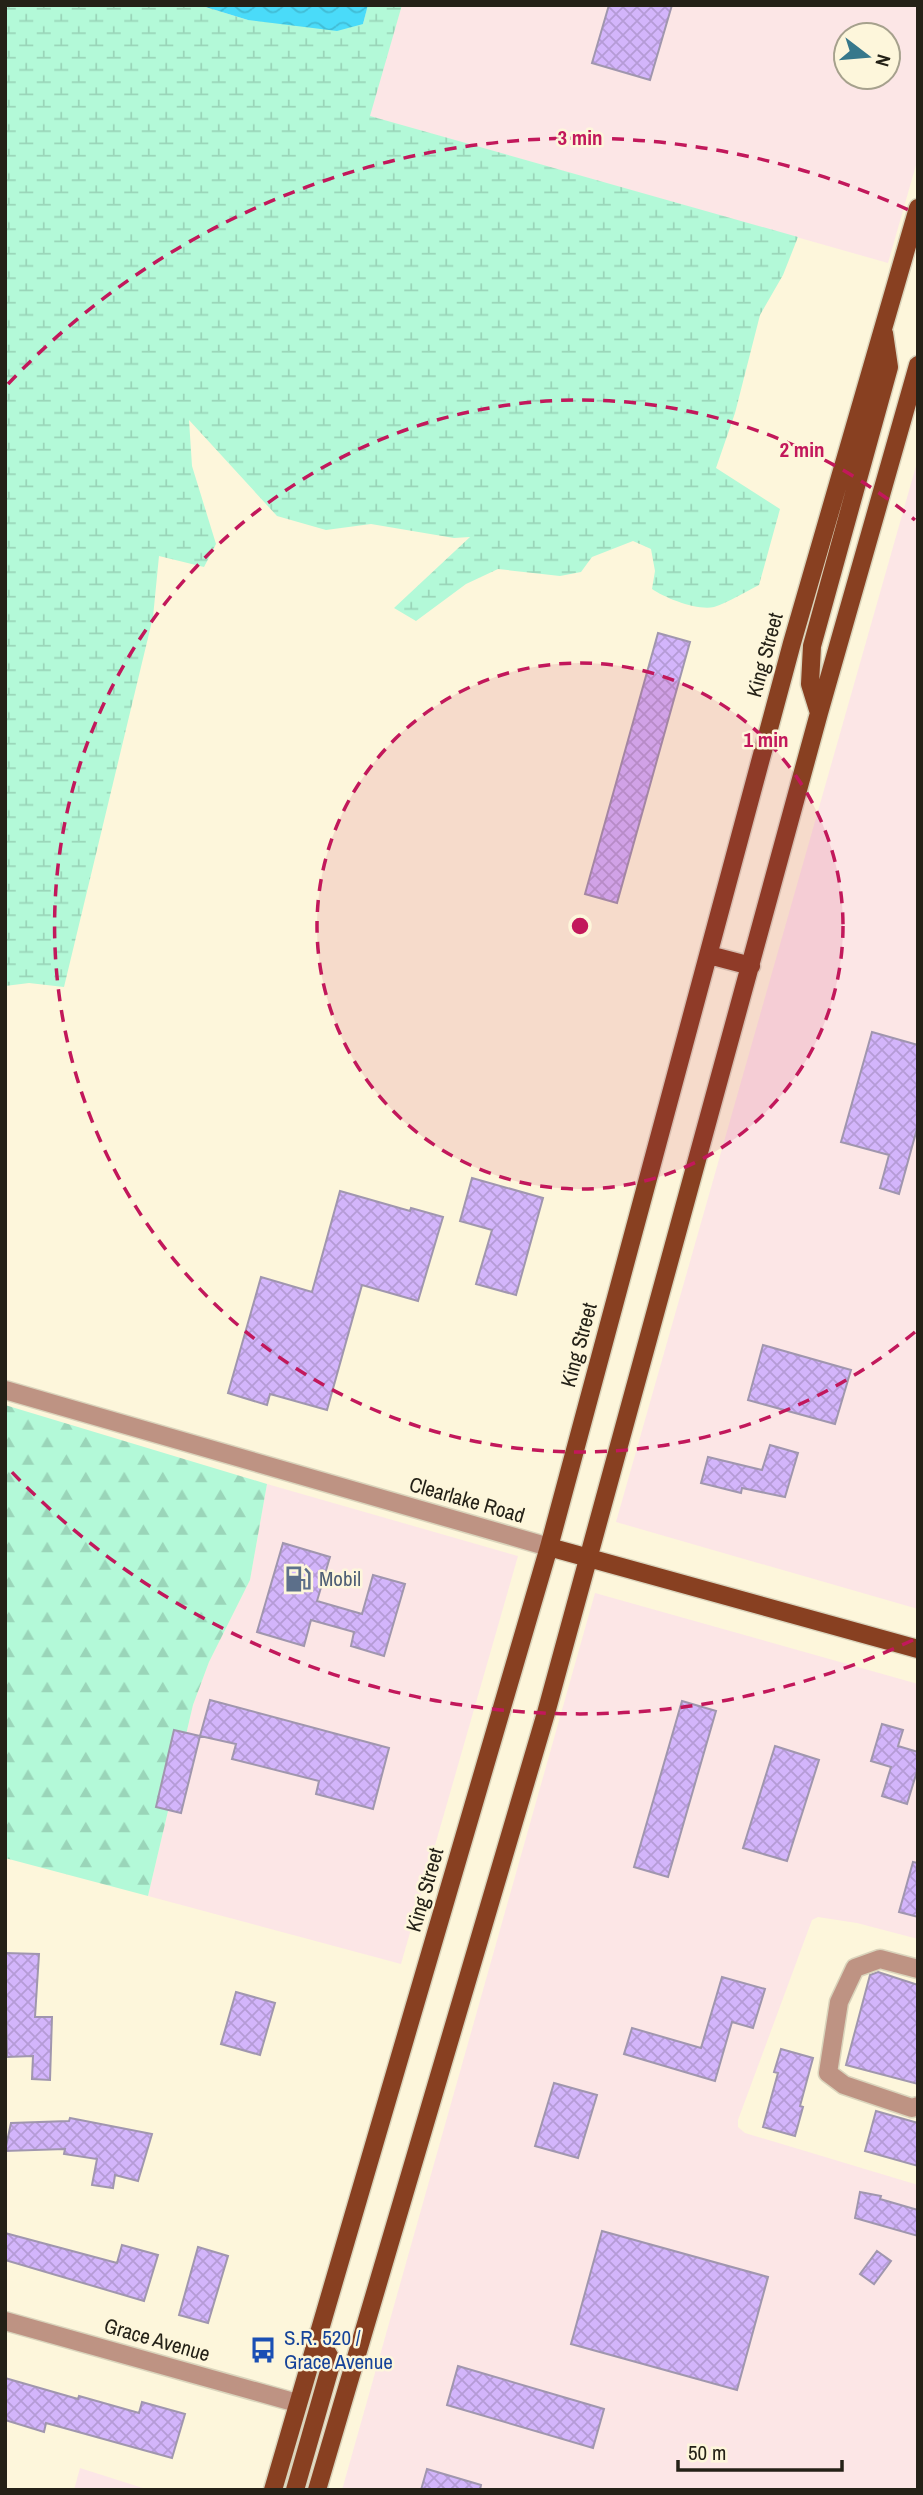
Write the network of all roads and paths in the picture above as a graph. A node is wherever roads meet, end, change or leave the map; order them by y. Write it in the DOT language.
graph roads {
  1 [pos="918,208"];
  2 [pos="883,327"];
  3 [pos="918,365"];
  4 [pos="819,713"];
  5 [pos="709,955"];
  6 [pos="751,966"];
  7 [pos="5,1390"];
  8 [pos="549,1547"];
  9 [pos="590,1557"];
  10 [pos="918,1649"];
  11 [pos="918,1969"];
  12 [pos="918,2106"];
  13 [pos="5,2321"];
  14 [pos="317,2335"];
  15 [pos="297,2403"];
  16 [pos="273,2490"];
  17 [pos="295,2490"];
  18 [pos="317,2490"];
  1 -- 2 [label="main road, King Street"];
  2 -- 4 [label="main road"];
  2 -- 5 [label="main road, King Street"];
  3 -- 4 [label="main road"];
  4 -- 6 [label="main road"];
  5 -- 6 [label="main road"];
  5 -- 8 [label="main road, King Street"];
  6 -- 9 [label="main road"];
  7 -- 8 [label="street, Clearlake Road"];
  8 -- 9 [label="main road, Clearlake Road"];
  8 -- 14 [label="main road, King Street"];
  9 -- 10 [label="main road, Clearlake Road"];
  9 -- 18 [label="main road"];
  11 -- 12 [label="street"];
  13 -- 15 [label="street, Grace Avenue"];
  14 -- 15 [label="main road, King Street"];
  14 -- 17 [label="main road"];
  15 -- 16 [label="main road, King Street"];
}
